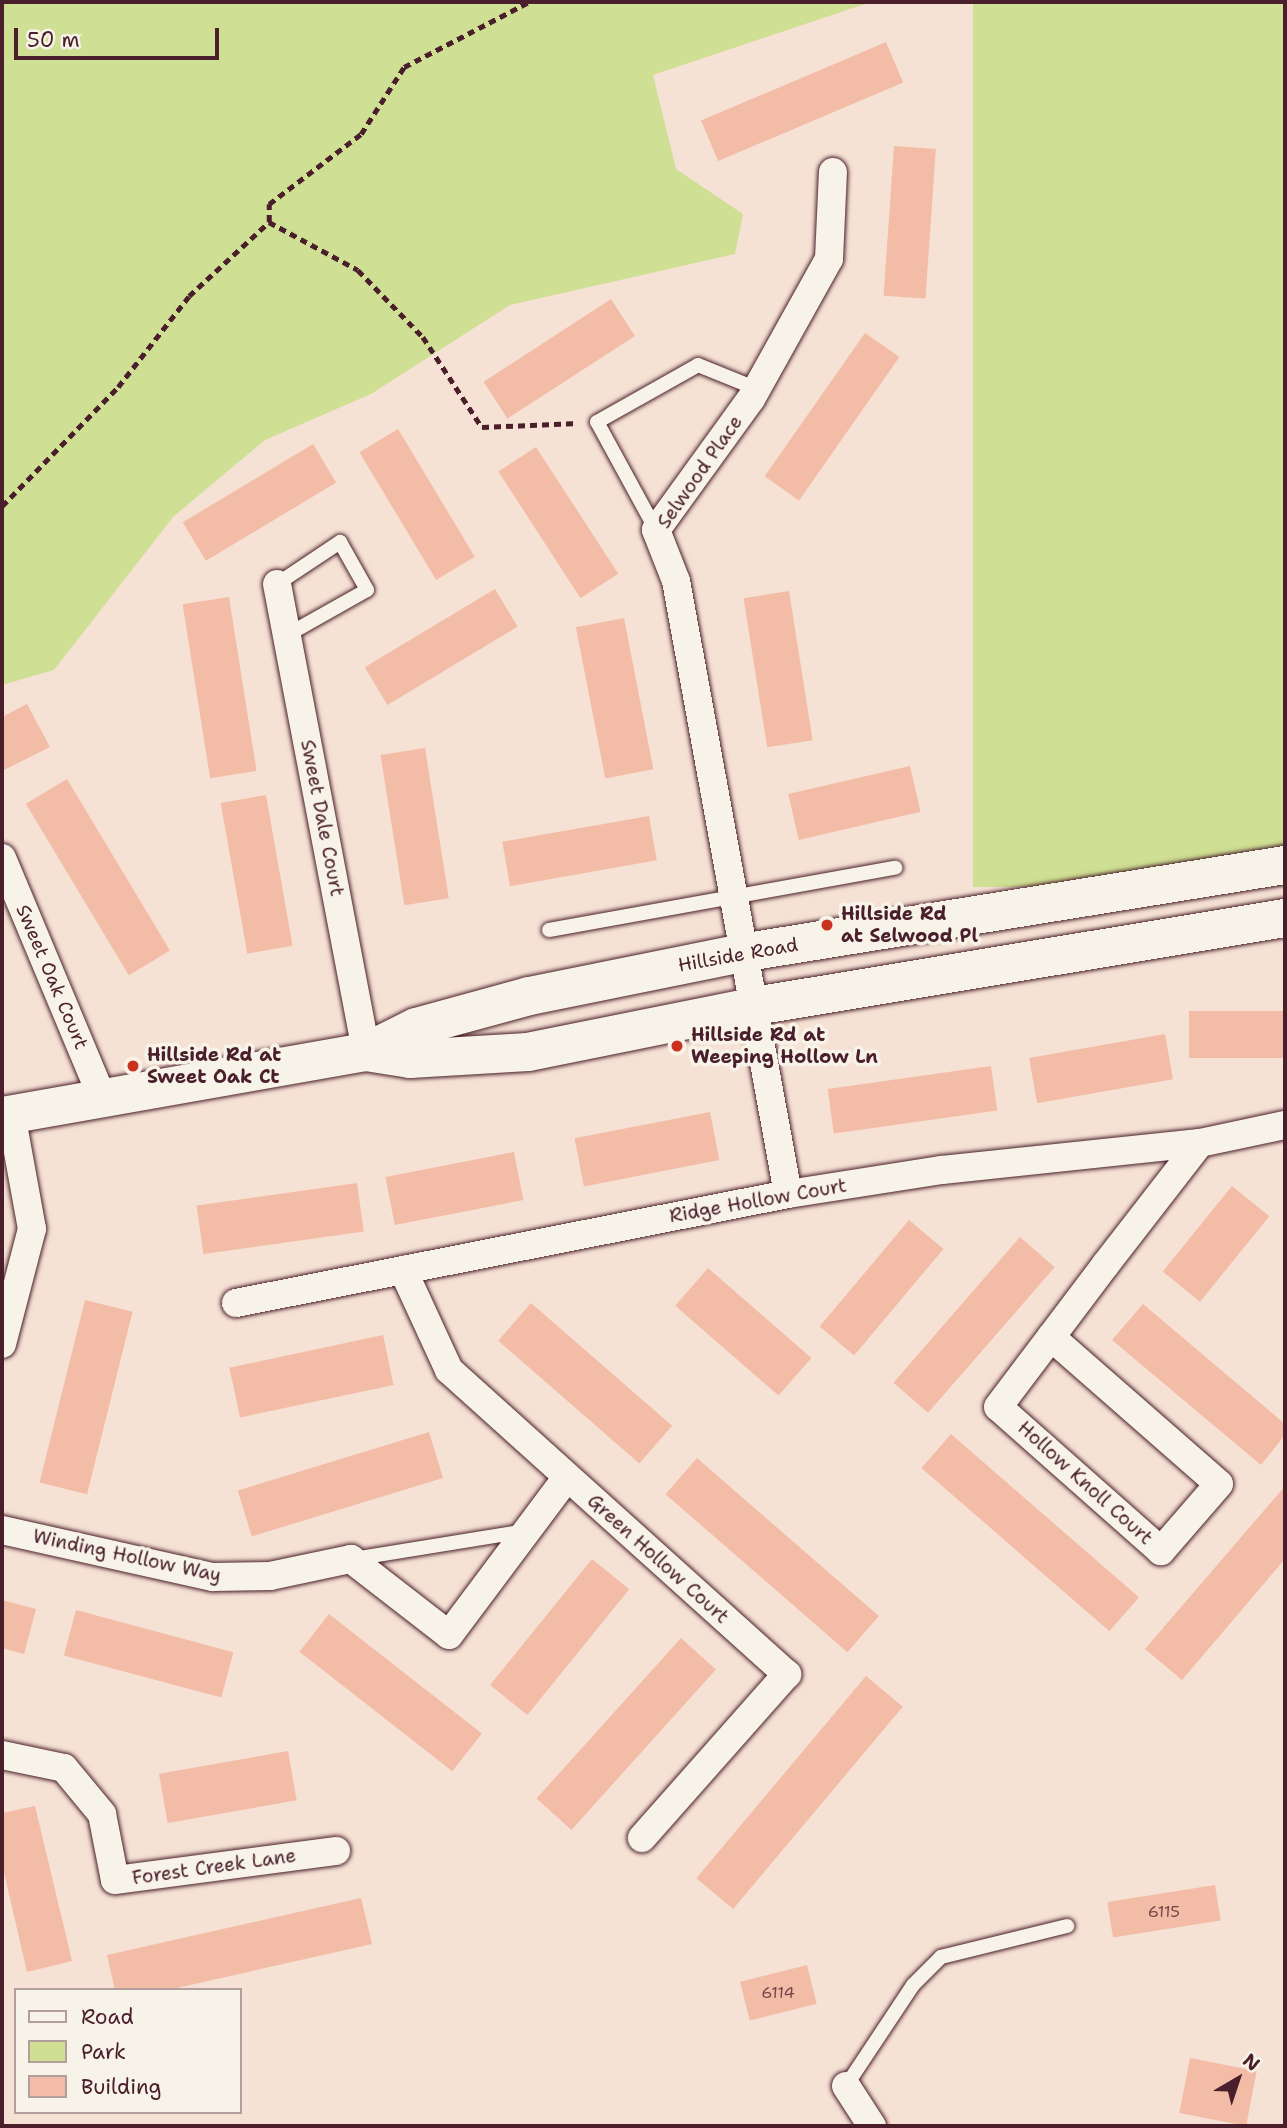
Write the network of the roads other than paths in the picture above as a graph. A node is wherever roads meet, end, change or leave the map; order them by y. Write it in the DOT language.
graph roads {
  1 [pos="833,172"];
  2 [pos="757,389"];
  3 [pos="656,530"];
  4 [pos="277,584"];
  5 [pos="287,635"];
  6 [pos="2,858"];
  7 [pos="1285,865"];
  8 [pos="895,868"];
  9 [pos="737,896"];
  10 [pos="1285,918"];
  11 [pos="549,930"];
  12 [pos="747,952"];
  13 [pos="756,1006"];
  14 [pos="366,1052"];
  15 [pos="102,1097"];
  16 [pos="6,1115"];
  17 [pos="1285,1125"];
  18 [pos="1200,1143"];
  19 [pos="788,1194"];
  20 [pos="403,1270"];
  21 [pos="236,1303"];
  22 [pos="1051,1337"];
  23 [pos="2,1345"];
  24 [pos="567,1477"];
  25 [pos="2,1530"];
  26 [pos="527,1531"];
  27 [pos="351,1559"];
  28 [pos="2,1755"];
  29 [pos="642,1838"];
  30 [pos="336,1851"];
  31 [pos="1067,1926"];
  32 [pos="846,2086"];
  33 [pos="872,2126"];
  1 -- 2 [label="street, Selwood Place"];
  2 -- 3 [label="street, Selwood Place"];
  2 -- 3 [label="lane"];
  3 -- 9 [label="street, Selwood Place"];
  4 -- 5 [label="street, Sweet Dale Court"];
  4 -- 5 [label="lane"];
  5 -- 14 [label="street, Sweet Dale Court"];
  6 -- 15 [label="street, Sweet Oak Court"];
  7 -- 12 [label="street, Hillside Road"];
  8 -- 9 [label="lane"];
  9 -- 11 [label="lane"];
  9 -- 12 [label="street, Selwood Place"];
  10 -- 13 [label="street, Hillside Road"];
  12 -- 13 [label="street, Selwood Place"];
  12 -- 14 [label="street, Hillside Road"];
  13 -- 14 [label="street, Hillside Road"];
  13 -- 19 [label="street, Selwood Place"];
  14 -- 15 [label="street, Hillside Road"];
  15 -- 16 [label="street, Hillside Road"];
  16 -- 23 [label="street"];
  17 -- 18 [label="street, Ridge Hollow Court"];
  18 -- 19 [label="street, Ridge Hollow Court"];
  18 -- 22 [label="street, Hollow Knoll Court"];
  19 -- 20 [label="street, Ridge Hollow Court"];
  20 -- 21 [label="street, Ridge Hollow Court"];
  20 -- 24 [label="street, Green Hollow Court"];
  22 -- 22 [label="street, Hollow Knoll Court"];
  24 -- 26 [label="street"];
  24 -- 29 [label="street, Green Hollow Court"];
  25 -- 27 [label="street, Winding Hollow Way"];
  26 -- 27 [label="lane"];
  26 -- 27 [label="street"];
  28 -- 30 [label="street, Forest Creek Lane"];
  31 -- 32 [label="lane"];
  32 -- 33 [label="street"];
}
